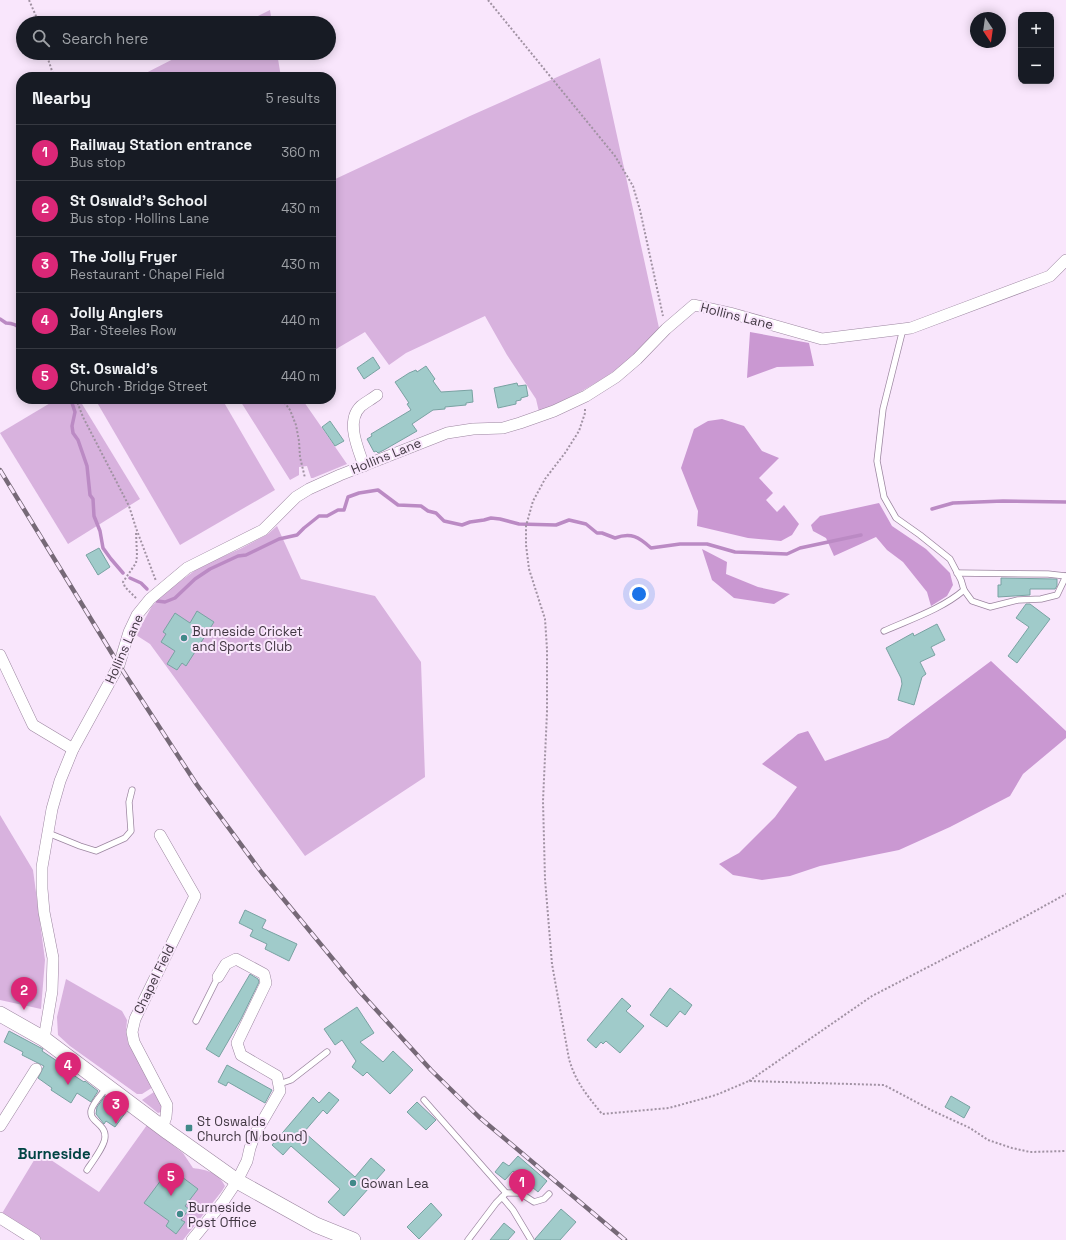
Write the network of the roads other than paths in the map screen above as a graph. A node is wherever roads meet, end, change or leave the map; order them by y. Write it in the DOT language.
graph roads {
  1 [pos="1066,260"];
  2 [pos="903,329"];
  3 [pos="377,395"];
  4 [pos="364,466"];
  5 [pos="957,573"];
  6 [pos="1066,576"];
  7 [pos="964,590"];
  8 [pos="884,630"];
  9 [pos="0,655"];
  10 [pos="73,748"];
  11 [pos="132,790"];
  12 [pos="48,834"];
  13 [pos="160,835"];
  14 [pos="218,977"];
  15 [pos="0,1014"];
  16 [pos="196,1021"];
  17 [pos="44,1039"];
  18 [pos="327,1052"];
  19 [pos="36,1069"];
  20 [pos="279,1084"];
  21 [pos="107,1087"];
  22 [pos="424,1100"];
  23 [pos="0,1126"];
  24 [pos="162,1128"];
  25 [pos="87,1170"];
  26 [pos="237,1181"];
  27 [pos="549,1194"];
  28 [pos="504,1195"];
  29 [pos="0,1218"];
  30 [pos="35,1240"];
  31 [pos="192,1240"];
  32 [pos="353,1240"];
  33 [pos="468,1240"];
  34 [pos="531,1240"];
  1 -- 2 [label="street, Hollins Lane"];
  2 -- 4 [label="street, Hollins Lane"];
  2 -- 5 [label="lane"];
  3 -- 4 [label="street"];
  4 -- 10 [label="street, Hollins Lane"];
  5 -- 6 [label="lane"];
  5 -- 7 [label="lane"];
  6 -- 7 [label="lane"];
  7 -- 8 [label="lane"];
  9 -- 10 [label="street"];
  10 -- 12 [label="street, Hollins Lane"];
  11 -- 12 [label="lane"];
  12 -- 17 [label="street, Hollins Lane"];
  13 -- 24 [label="street, Chapel Field"];
  14 -- 16 [label="lane"];
  14 -- 20 [label="street"];
  15 -- 17 [label="street"];
  17 -- 21 [label="street"];
  18 -- 20 [label="lane"];
  19 -- 23 [label="street"];
  20 -- 26 [label="street"];
  21 -- 24 [label="street"];
  21 -- 25 [label="lane"];
  22 -- 28 [label="lane"];
  24 -- 26 [label="street"];
  26 -- 31 [label="street"];
  26 -- 32 [label="street"];
  27 -- 28 [label="lane"];
  28 -- 33 [label="lane"];
  28 -- 34 [label="lane"];
  29 -- 30 [label="street"];
}
